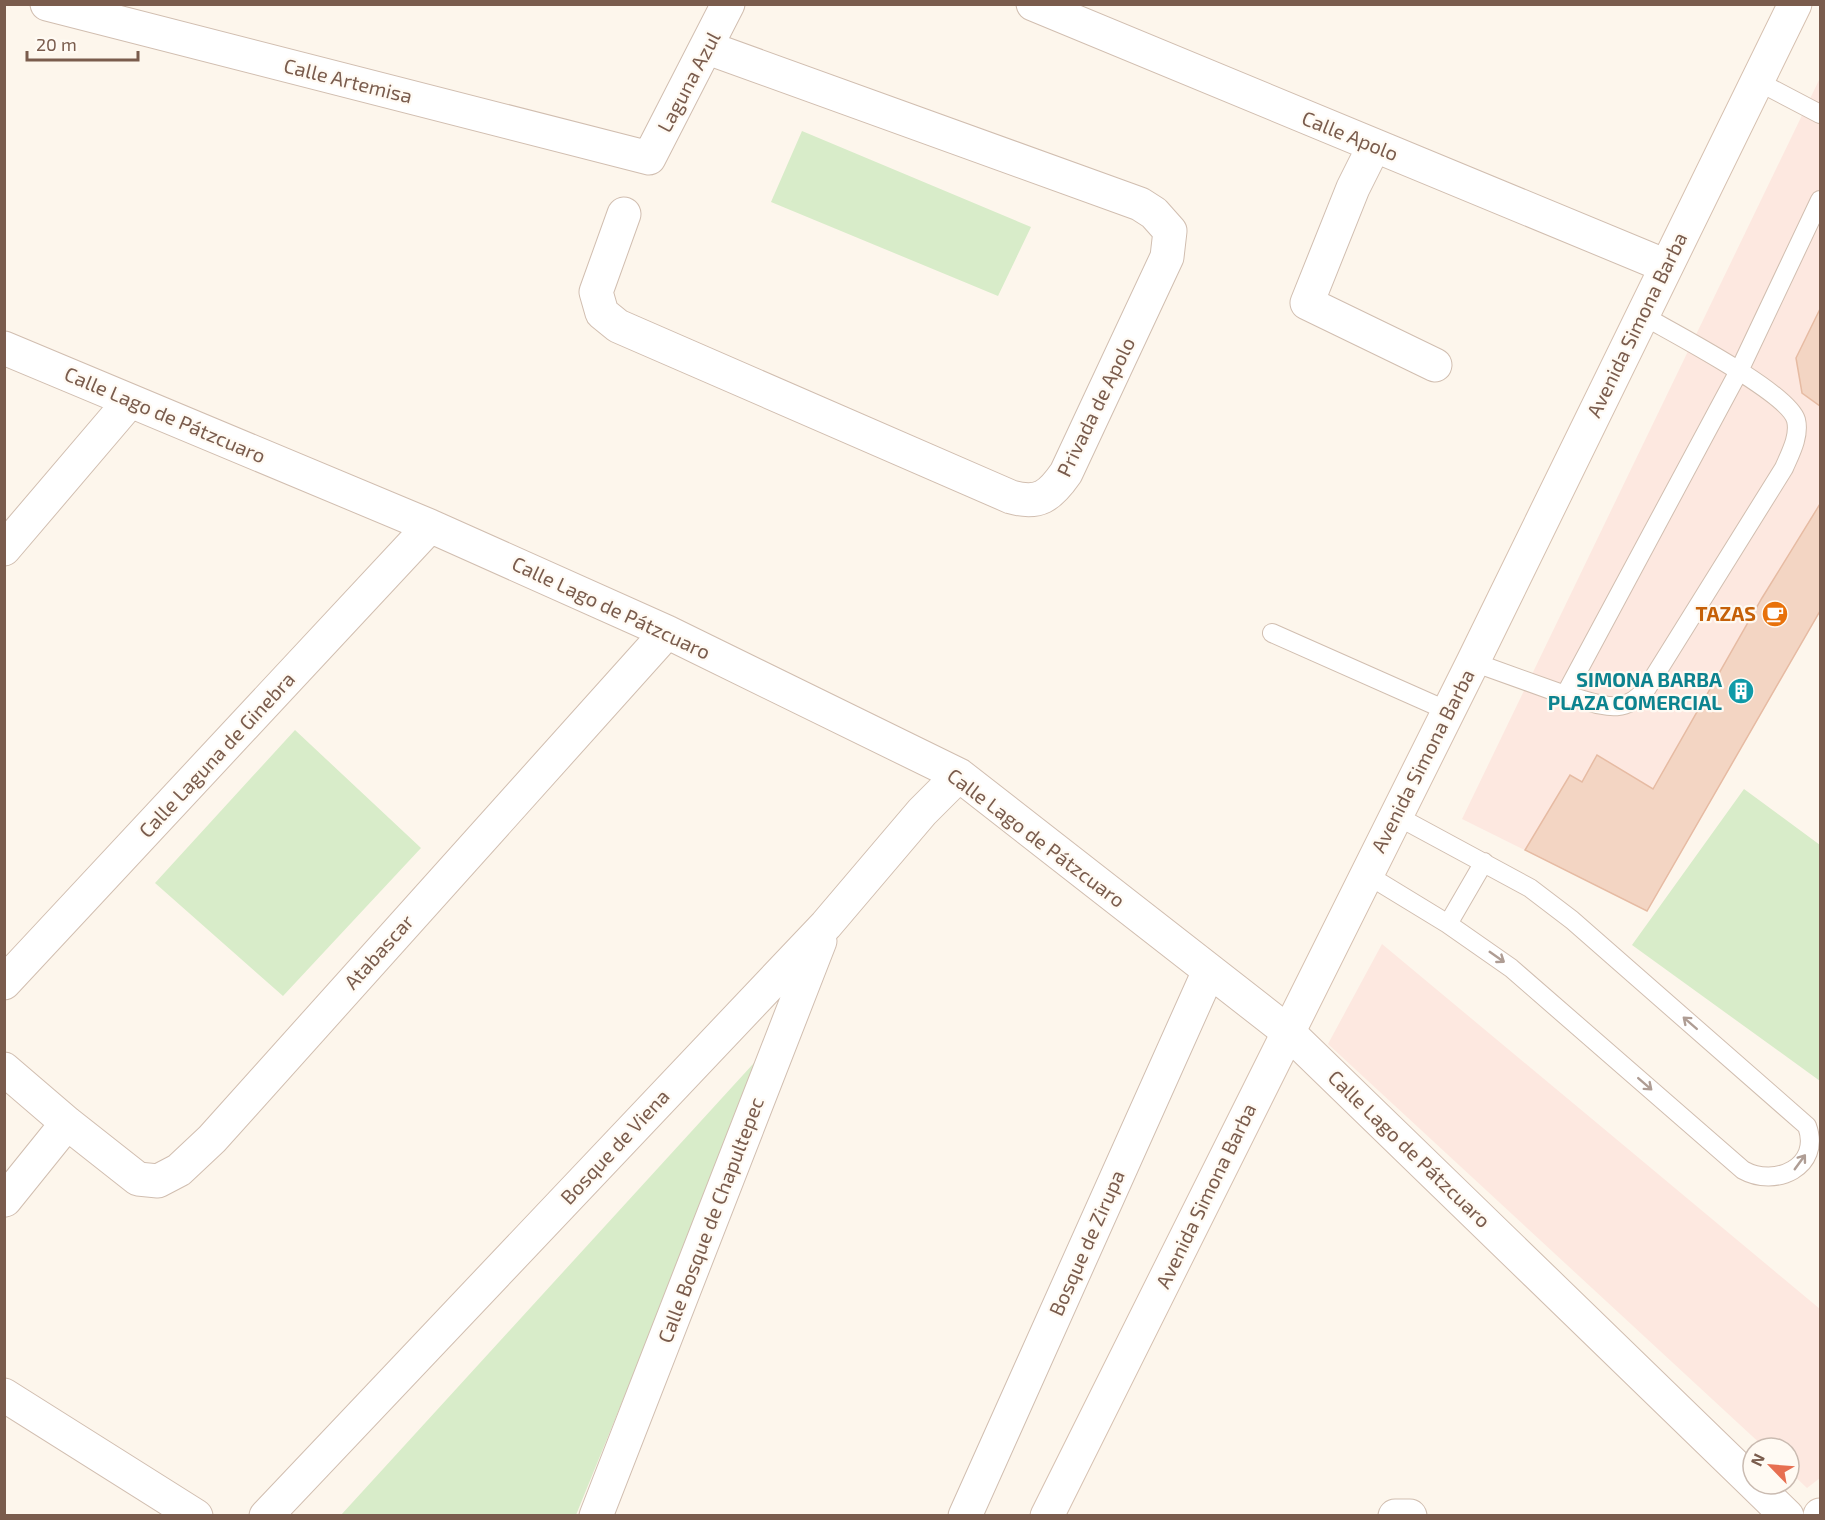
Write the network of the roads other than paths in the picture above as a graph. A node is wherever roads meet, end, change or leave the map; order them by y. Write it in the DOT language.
graph roads {
  1 [pos="47,4"];
  2 [pos="728,4"];
  3 [pos="1033,4"];
  4 [pos="1795,4"];
  5 [pos="708,48"];
  6 [pos="1757,81"];
  7 [pos="1821,114"];
  8 [pos="1374,146"];
  9 [pos="649,158"];
  10 [pos="1821,200"];
  11 [pos="624,214"];
  12 [pos="1666,266"];
  13 [pos="1642,315"];
  14 [pos="4,348"];
  15 [pos="1435,365"];
  16 [pos="1739,371"];
  17 [pos="130,401"];
  18 [pos="430,526"];
  19 [pos="4,549"];
  20 [pos="667,632"];
  21 [pos="1272,633"];
  22 [pos="1473,662"];
  23 [pos="1565,695"];
  24 [pos="1448,711"];
  25 [pos="959,775"];
  26 [pos="1395,814"];
  27 [pos="1484,862"];
  28 [pos="1365,874"];
  29 [pos="1448,924"];
  30 [pos="826,925"];
  31 [pos="1209,971"];
  32 [pos="4,983"];
  33 [pos="1287,1032"];
  34 [pos="4,1069"];
  35 [pos="67,1124"];
  36 [pos="5,1200"];
  37 [pos="4,1395"];
  38 [pos="1741,1470"];
  39 [pos="1767,1496"];
  40 [pos="196,1515"];
  41 [pos="266,1515"];
  42 [pos="596,1515"];
  43 [pos="965,1515"];
  44 [pos="1047,1515"];
  45 [pos="1395,1515"];
  46 [pos="1410,1515"];
  47 [pos="1787,1515"];
  1 -- 9 [label="street, Calle Artemisa"];
  2 -- 5 [label="street, Laguna Azul"];
  3 -- 8 [label="street, Calle Apolo"];
  4 -- 6 [label="street, Avenida Simona Barba"];
  5 -- 9 [label="street, Laguna Azul"];
  5 -- 11 [label="street, Privada de Apolo"];
  6 -- 7 [label="lane"];
  6 -- 12 [label="street, Avenida Simona Barba"];
  8 -- 12 [label="street, Calle Apolo"];
  8 -- 15 [label="street"];
  10 -- 16 [label="lane"];
  12 -- 13 [label="street, Avenida Simona Barba"];
  13 -- 16 [label="lane"];
  13 -- 22 [label="street, Avenida Simona Barba"];
  14 -- 17 [label="street, Calle Lago de Pátzcuaro"];
  16 -- 23 [label="lane"];
  16 -- 23 [label="lane"];
  17 -- 18 [label="street, Calle Lago de Pátzcuaro"];
  17 -- 19 [label="street"];
  18 -- 20 [label="street, Calle Lago de Pátzcuaro"];
  18 -- 32 [label="street, Calle Laguna de Ginebra"];
  20 -- 25 [label="street, Calle Lago de Pátzcuaro"];
  20 -- 35 [label="street, Atabascar"];
  21 -- 24 [label="lane"];
  22 -- 23 [label="lane"];
  22 -- 24 [label="street, Avenida Simona Barba"];
  24 -- 26 [label="street, Avenida Simona Barba"];
  25 -- 30 [label="street, Bosque de Viena"];
  25 -- 31 [label="street, Calle Lago de Pátzcuaro"];
  26 -- 27 [label="lane"];
  26 -- 28 [label="street, Avenida Simona Barba"];
  27 -- 29 [label="lane"];
  29 -- 27 [label="lane, one-way"];
  28 -- 29 [label="lane"];
  28 -- 33 [label="street, Avenida Simona Barba"];
  30 -- 41 [label="street, Bosque de Viena"];
  30 -- 42 [label="street, Calle Bosque de Chapultepec"];
  31 -- 33 [label="street, Calle Lago de Pátzcuaro"];
  31 -- 43 [label="street, Bosque de Zirupa"];
  33 -- 38 [label="street, Calle Lago de Pátzcuaro"];
  33 -- 44 [label="street, Avenida Simona Barba"];
  34 -- 35 [label="street"];
  35 -- 36 [label="street"];
  37 -- 40 [label="street"];
  39 -- 47 [label="street, Calle Lago de Pátzcuaro"];
  45 -- 46 [label="street"];
}
